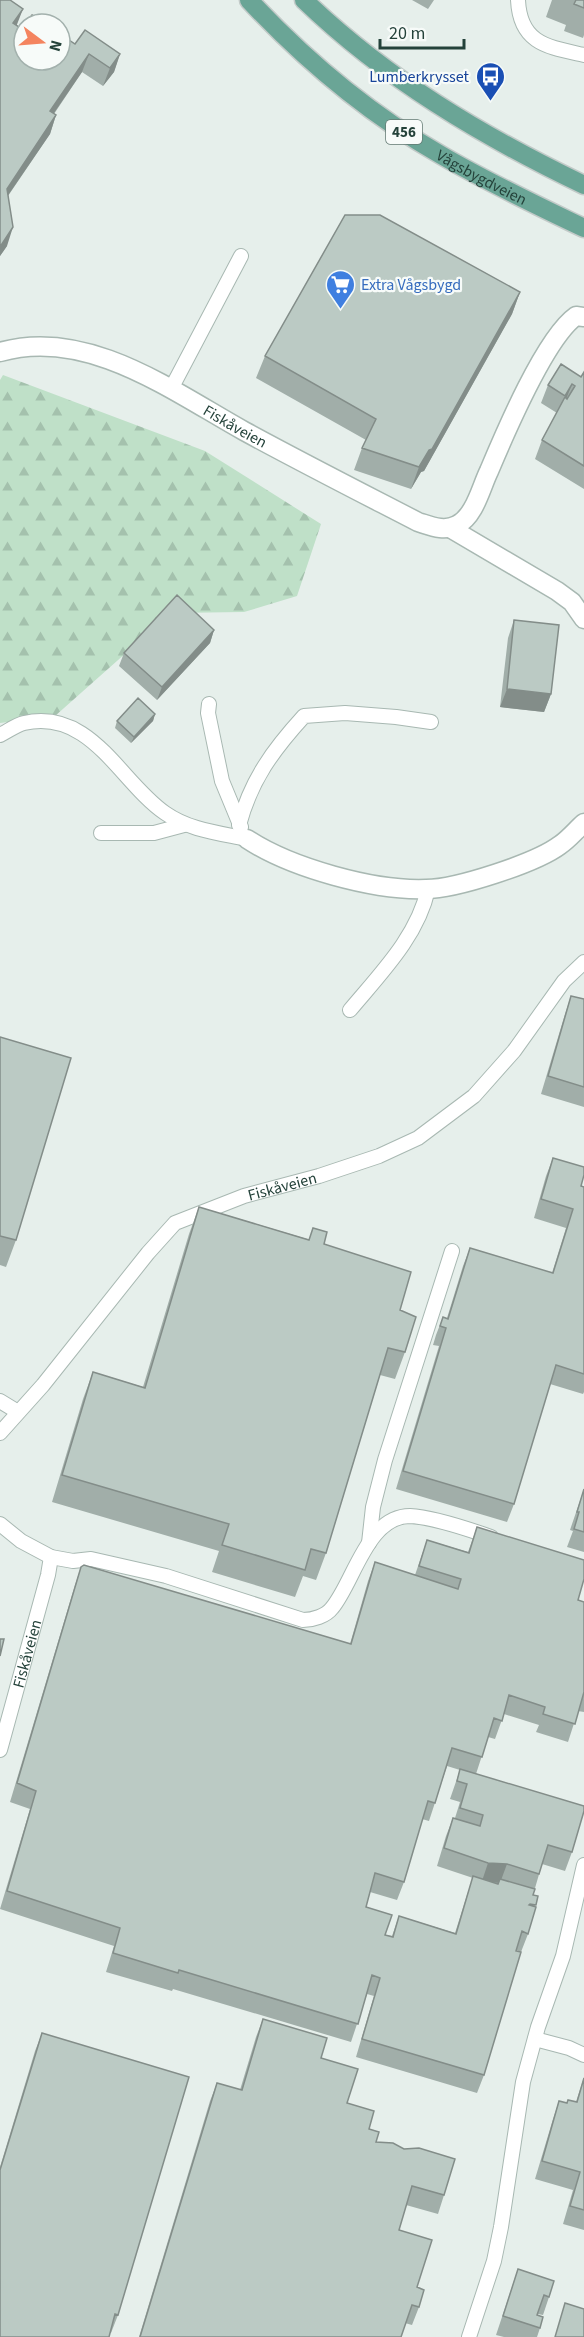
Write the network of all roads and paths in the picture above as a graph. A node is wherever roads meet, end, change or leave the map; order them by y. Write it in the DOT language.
graph roads {
  1 [pos="249,0"];
  2 [pos="304,0"];
  3 [pos="518,0"];
  4 [pos="584,55"];
  5 [pos="584,185"];
  6 [pos="584,228"];
  7 [pos="241,256"];
  8 [pos="584,317"];
  9 [pos="7,350"];
  10 [pos="171,389"];
  11 [pos="450,528"];
  12 [pos="584,619"];
  13 [pos="209,704"];
  14 [pos="430,722"];
  15 [pos="0,735"];
  16 [pos="584,823"];
  17 [pos="184,825"];
  18 [pos="243,832"];
  19 [pos="101,833"];
  20 [pos="428,890"];
  21 [pos="584,962"];
  22 [pos="350,1010"];
  23 [pos="452,1251"];
  24 [pos="0,1401"];
  25 [pos="18,1412"];
  26 [pos="0,1434"];
  27 [pos="0,1524"];
  28 [pos="505,1541"];
  29 [pos="369,1545"];
  30 [pos="51,1557"];
  31 [pos="0,1749"];
  32 [pos="584,1865"];
  33 [pos="535,2039"];
  34 [pos="584,2055"];
  35 [pos="468,2337"];
  1 -- 6 [label="main road, Vågsbygdveien / 456"];
  2 -- 5 [label="main road, 456"];
  3 -- 4 [label="lane"];
  7 -- 10 [label="lane"];
  8 -- 11 [label="street"];
  9 -- 10 [label="street, Fiskåveien"];
  10 -- 11 [label="street, Fiskåveien"];
  11 -- 12 [label="street, Fiskåveien"];
  13 -- 18 [label="lane"];
  14 -- 18 [label="lane"];
  15 -- 17 [label="lane"];
  16 -- 20 [label="street"];
  17 -- 18 [label="lane"];
  17 -- 19 [label="lane"];
  18 -- 20 [label="street"];
  20 -- 22 [label="lane"];
  21 -- 25 [label="lane, Fiskåveien"];
  23 -- 29 [label="lane"];
  24 -- 25 [label="lane"];
  25 -- 26 [label="lane, Fiskåveien"];
  27 -- 30 [label="lane"];
  28 -- 29 [label="lane"];
  29 -- 30 [label="lane"];
  30 -- 31 [label="lane, Fiskåveien"];
  32 -- 33 [label="lane"];
  33 -- 34 [label="lane"];
  33 -- 35 [label="lane"];
}
